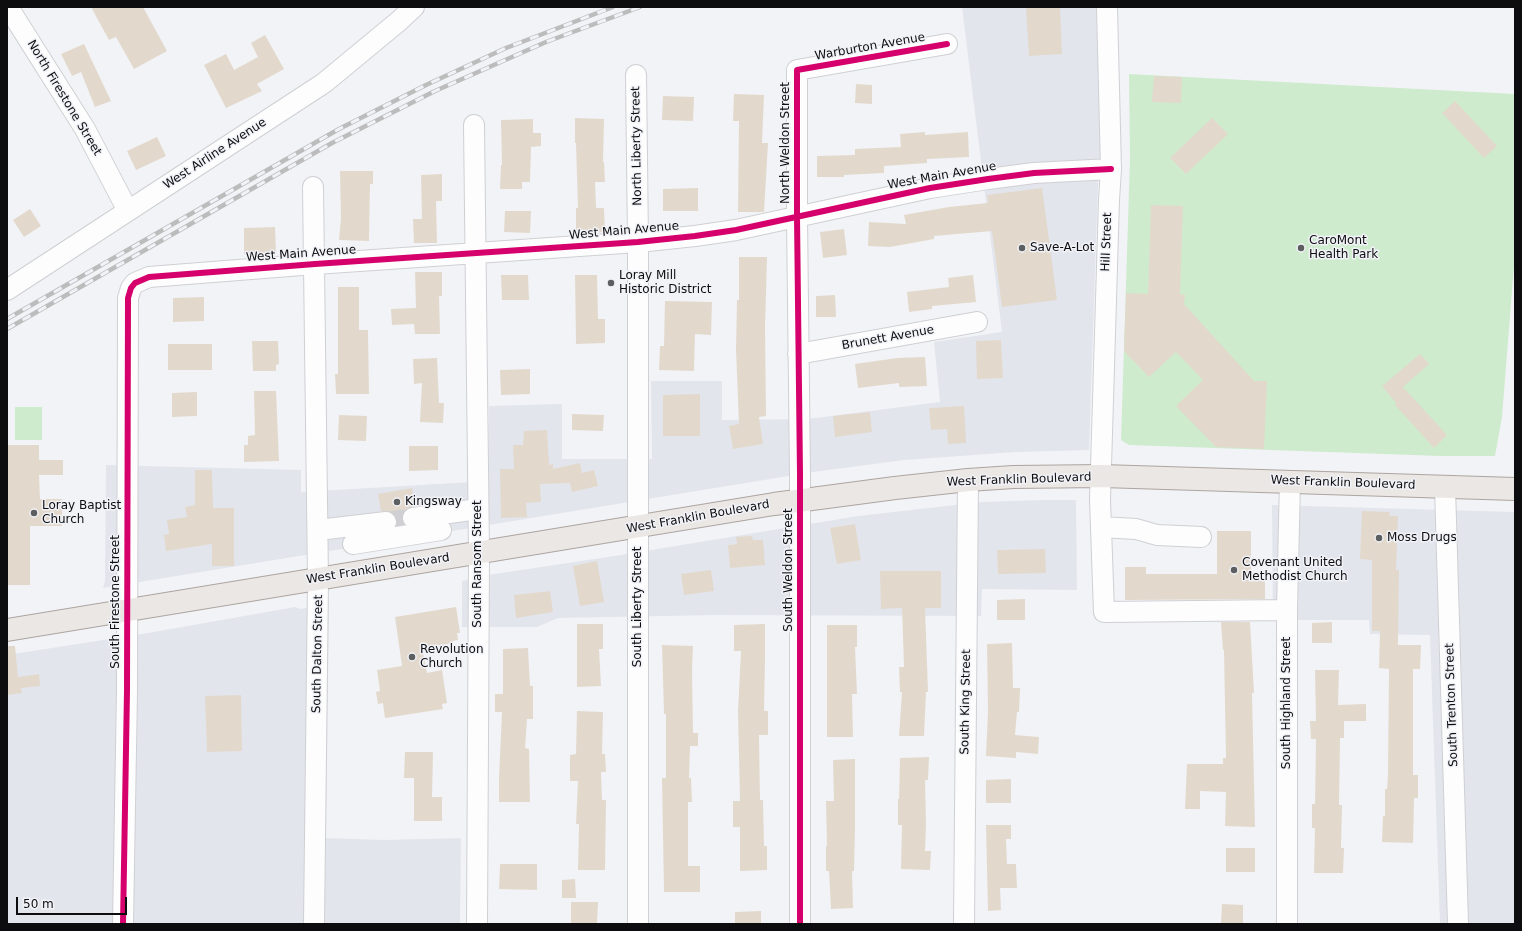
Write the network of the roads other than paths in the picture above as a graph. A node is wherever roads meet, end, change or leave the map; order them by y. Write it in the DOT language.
graph roads {
  1 [pos="8,7"];
  2 [pos="414,7"];
  3 [pos="1107,8"];
  4 [pos="947,44"];
  5 [pos="797,70"];
  6 [pos="636,74"];
  7 [pos="474,126"];
  8 [pos="1111,168"];
  9 [pos="313,186"];
  10 [pos="128,211"];
  11 [pos="797,216"];
  12 [pos="638,242"];
  13 [pos="476,253"];
  14 [pos="315,264"];
  15 [pos="135,283"];
  16 [pos="7,290"];
  17 [pos="977,322"];
  18 [pos="798,354"];
  19 [pos="1102,476"];
  20 [pos="968,480"];
  21 [pos="1290,481"];
  22 [pos="1445,487"];
  23 [pos="1515,489"];
  24 [pos="800,500"];
  25 [pos="478,509"];
  26 [pos="413,518"];
  27 [pos="386,522"];
  28 [pos="441,522"];
  29 [pos="638,527"];
  30 [pos="1101,527"];
  31 [pos="318,530"];
  32 [pos="353,535"];
  33 [pos="1201,536"];
  34 [pos="479,553"];
  35 [pos="443,559"];
  36 [pos="354,573"];
  37 [pos="318,579"];
  38 [pos="1287,610"];
  39 [pos="128,611"];
  40 [pos="7,630"];
  41 [pos="123,924"];
  42 [pos="314,924"];
  43 [pos="477,924"];
  44 [pos="638,924"];
  45 [pos="800,924"];
  46 [pos="964,924"];
  47 [pos="1287,924"];
  48 [pos="1458,924"];
  1 -- 10 [label="street, North Firestone Street"];
  2 -- 10 [label="street, West Airline Avenue"];
  3 -- 8 [label="street, Hill Street"];
  4 -- 5 [label="street, Warburton Avenue"];
  5 -- 11 [label="street, North Weldon Street"];
  6 -- 12 [label="street, North Liberty Street"];
  7 -- 13 [label="street, South Ransom Street"];
  8 -- 11 [label="street, West Main Avenue"];
  8 -- 19 [label="street, Hill Street"];
  9 -- 14 [label="street, South Dalton Street"];
  10 -- 16 [label="street, West Airline Avenue"];
  11 -- 12 [label="street, West Main Avenue"];
  11 -- 18 [label="street, South Weldon Street"];
  12 -- 13 [label="street, West Main Avenue"];
  12 -- 29 [label="street, South Liberty Street"];
  13 -- 14 [label="street, West Main Avenue"];
  13 -- 25 [label="street, South Ransom Street"];
  14 -- 15 [label="street, West Main Avenue"];
  14 -- 31 [label="street, South Dalton Street"];
  15 -- 39 [label="street, South Firestone Street"];
  17 -- 18 [label="street, Brunett Avenue"];
  18 -- 24 [label="street, South Weldon Street"];
  19 -- 20 [label="main road, West Franklin Boulevard"];
  19 -- 21 [label="main road, West Franklin Boulevard"];
  19 -- 30 [label="street, Hill Street"];
  20 -- 24 [label="main road, West Franklin Boulevard"];
  20 -- 46 [label="street, South King Street"];
  21 -- 22 [label="main road, West Franklin Boulevard"];
  21 -- 38 [label="street, South Highland Street"];
  22 -- 23 [label="main road, West Franklin Boulevard"];
  22 -- 48 [label="street, South Trenton Street"];
  24 -- 29 [label="main road, West Franklin Boulevard"];
  24 -- 45 [label="street, South Weldon Street"];
  25 -- 28 [label="street"];
  25 -- 34 [label="street, South Ransom Street"];
  26 -- 28 [label="street"];
  27 -- 32 [label="street"];
  28 -- 32 [label="street"];
  28 -- 35 [label="street"];
  29 -- 34 [label="main road, West Franklin Boulevard"];
  29 -- 44 [label="street, South Liberty Street"];
  30 -- 33 [label="street"];
  30 -- 38 [label="street, Hill Street"];
  31 -- 32 [label="street"];
  31 -- 37 [label="street, South Dalton Street"];
  32 -- 36 [label="street"];
  34 -- 35 [label="main road, West Franklin Boulevard"];
  34 -- 43 [label="street, South Ransom Street"];
  35 -- 36 [label="main road, West Franklin Boulevard"];
  36 -- 37 [label="main road, West Franklin Boulevard"];
  37 -- 39 [label="main road, West Franklin Boulevard"];
  37 -- 42 [label="street, South Dalton Street"];
  38 -- 47 [label="street, South Highland Street"];
  39 -- 40 [label="main road, West Franklin Boulevard"];
  39 -- 41 [label="street, South Firestone Street"];
}
